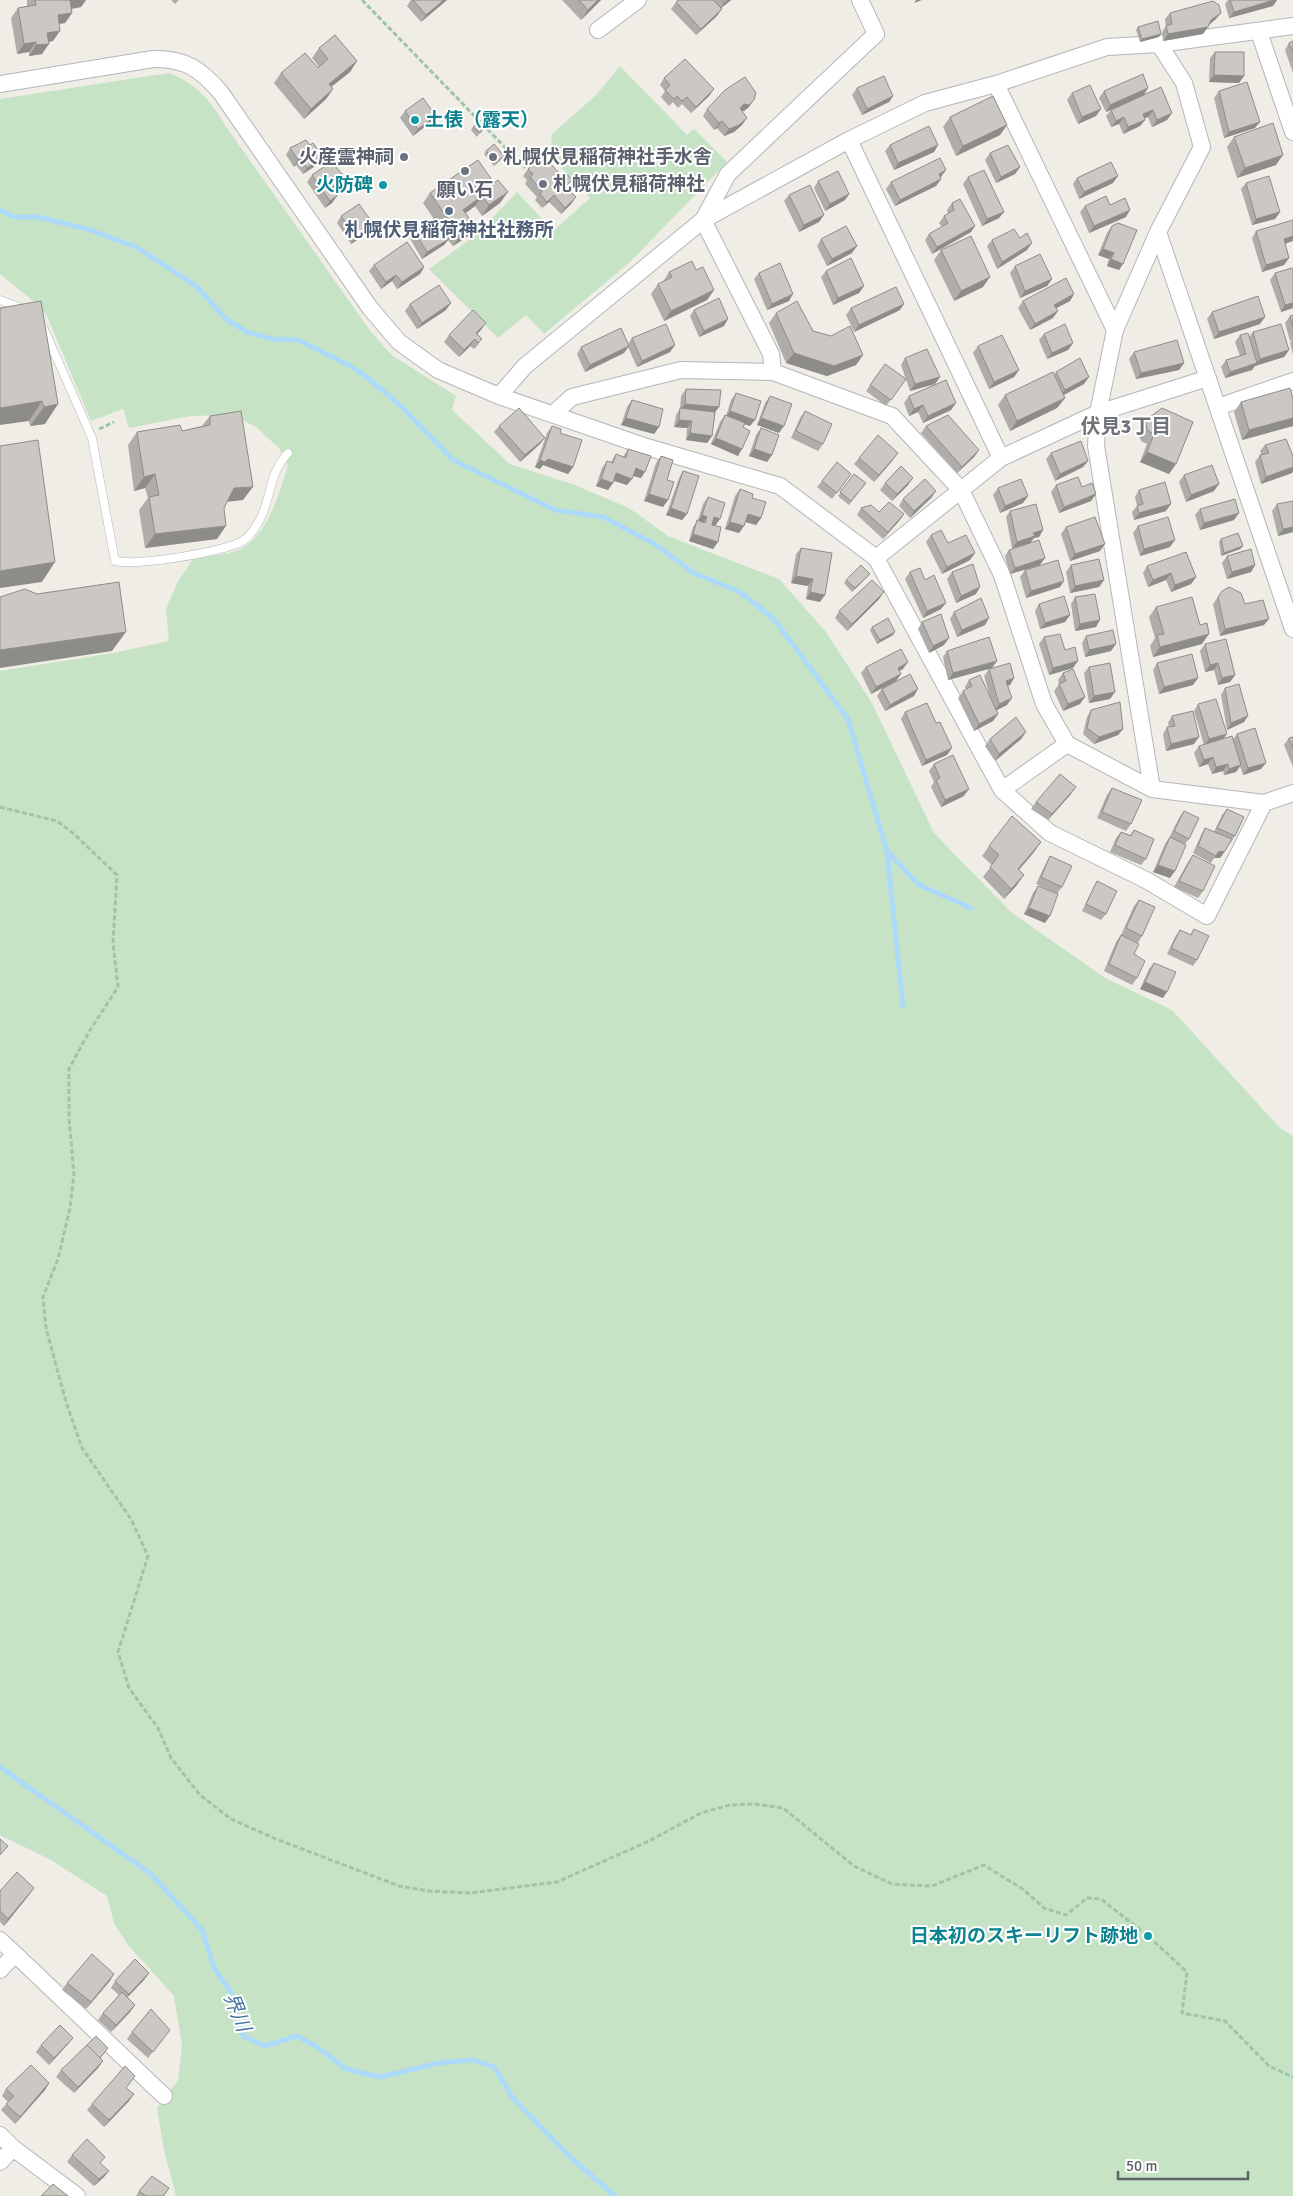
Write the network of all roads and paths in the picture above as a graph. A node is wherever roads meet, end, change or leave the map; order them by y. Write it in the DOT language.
graph roads {
  1 [pos="362,0"];
  2 [pos="638,0"];
  3 [pos="860,0"];
  4 [pos="1293,26"];
  5 [pos="598,30"];
  6 [pos="1259,32"];
  7 [pos="1159,44"];
  8 [pos="0,84"];
  9 [pos="996,84"];
  10 [pos="1293,132"];
  11 [pos="849,140"];
  12 [pos="525,168"];
  13 [pos="703,220"];
  14 [pos="1158,232"];
  15 [pos="0,300"];
  16 [pos="33,314"];
  17 [pos="40,321"];
  18 [pos="1115,330"];
  19 [pos="773,372"];
  20 [pos="1208,378"];
  21 [pos="1293,381"];
  22 [pos="499,396"];
  23 [pos="1218,407"];
  24 [pos="1098,413"];
  25 [pos="553,414"];
  26 [pos="288,453"];
  27 [pos="1001,458"];
  28 [pos="962,490"];
  29 [pos="876,558"];
  30 [pos="1293,630"];
  31 [pos="1066,744"];
  32 [pos="1002,790"];
  33 [pos="1152,790"];
  34 [pos="1293,793"];
  35 [pos="1264,803"];
  36 [pos="0,807"];
  37 [pos="0,1940"];
  38 [pos="15,1954"];
  39 [pos="0,1970"];
  40 [pos="1293,2077"];
  41 [pos="164,2096"];
  42 [pos="0,2135"];
  43 [pos="13,2148"];
  44 [pos="0,2162"];
  45 [pos="77,2196"];
  1 -- 12 [label="path"];
  2 -- 5 [label="street"];
  3 -- 13 [label="street"];
  4 -- 6 [label="street"];
  6 -- 7 [label="street"];
  6 -- 10 [label="street"];
  7 -- 9 [label="street"];
  7 -- 14 [label="street"];
  8 -- 22 [label="street"];
  9 -- 11 [label="street"];
  9 -- 18 [label="street"];
  11 -- 13 [label="street"];
  11 -- 27 [label="street"];
  13 -- 19 [label="street"];
  13 -- 22 [label="street"];
  14 -- 18 [label="street"];
  14 -- 20 [label="street"];
  15 -- 16 [label="lane"];
  17 -- 26 [label="lane"];
  18 -- 24 [label="street"];
  19 -- 25 [label="street"];
  19 -- 28 [label="street"];
  20 -- 23 [label="street"];
  20 -- 24 [label="street"];
  21 -- 23 [label="street"];
  22 -- 25 [label="street"];
  23 -- 30 [label="street"];
  24 -- 27 [label="street"];
  24 -- 33 [label="street"];
  25 -- 29 [label="street"];
  27 -- 28 [label="street"];
  28 -- 29 [label="street"];
  28 -- 31 [label="street"];
  29 -- 32 [label="street"];
  31 -- 32 [label="street"];
  31 -- 33 [label="street"];
  32 -- 35 [label="street"];
  33 -- 35 [label="street"];
  34 -- 35 [label="street"];
  36 -- 40 [label="path"];
  37 -- 38 [label="street"];
  38 -- 39 [label="street"];
  38 -- 41 [label="street"];
  42 -- 43 [label="street"];
  43 -- 44 [label="street"];
  43 -- 45 [label="street"];
}
